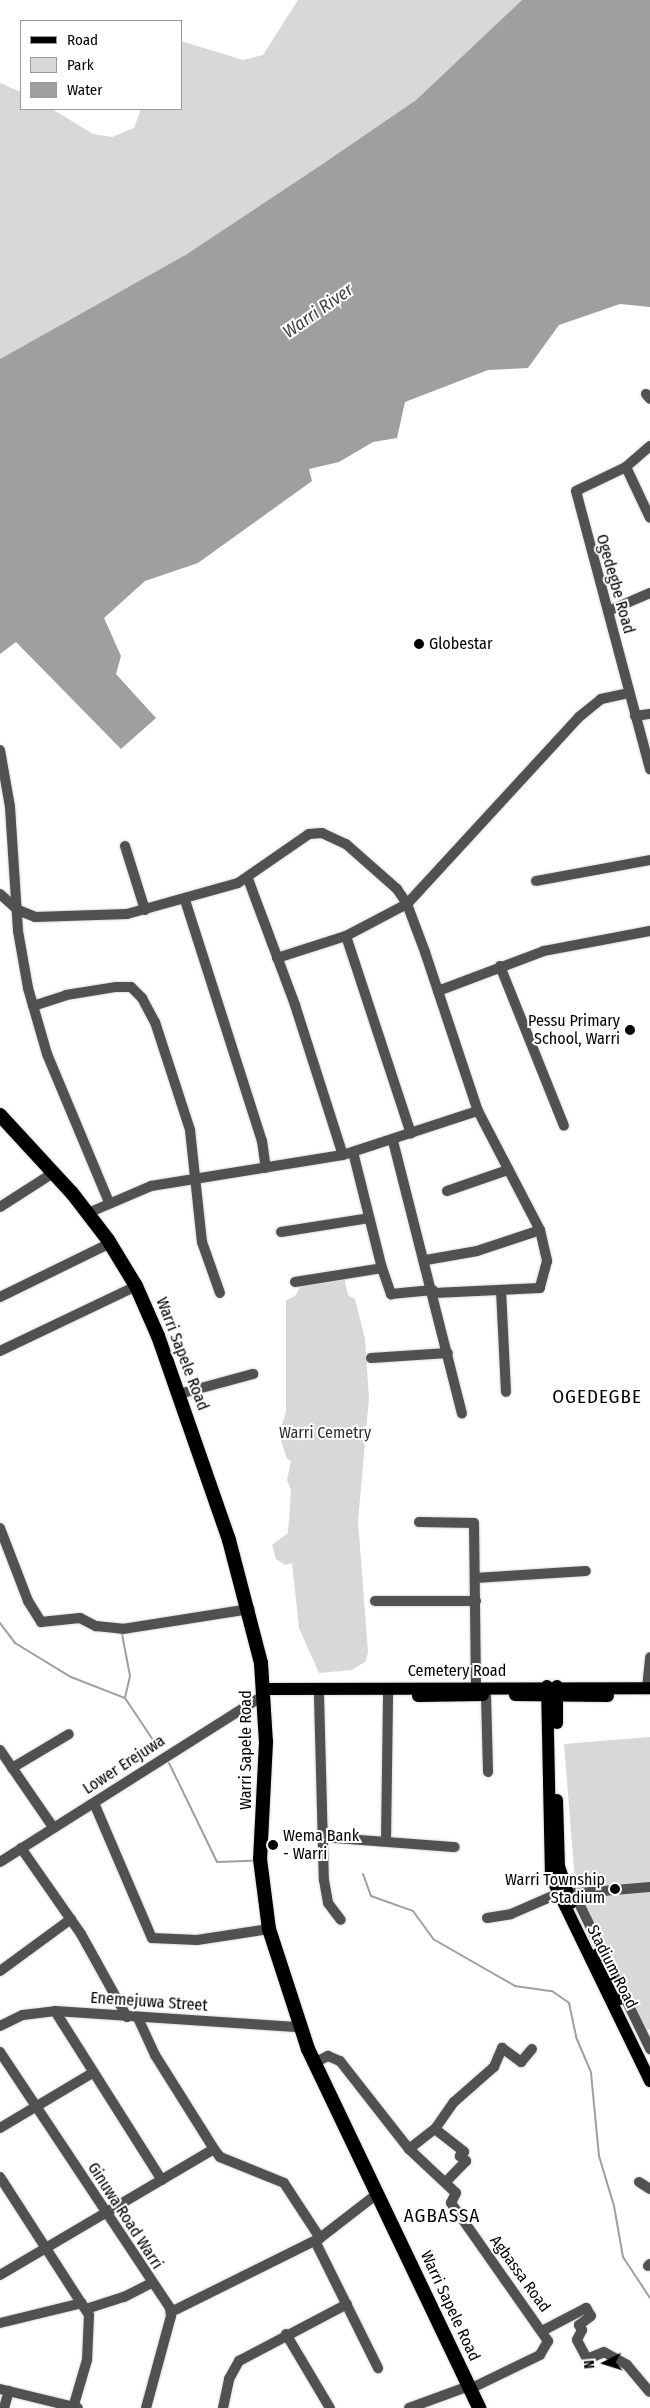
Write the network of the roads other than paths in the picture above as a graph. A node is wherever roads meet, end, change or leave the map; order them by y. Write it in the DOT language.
graph roads {
  1 [pos="650,446"];
  2 [pos="626,467"];
  3 [pos="650,518"];
  4 [pos="650,593"];
  5 [pos="608,611"];
  6 [pos="628,693"];
  7 [pos="650,714"];
  8 [pos="635,716"];
  9 [pos="0,750"];
  10 [pos="650,769"];
  11 [pos="125,846"];
  12 [pos="650,860"];
  13 [pos="248,879"];
  14 [pos="536,881"];
  15 [pos="0,894"];
  16 [pos="185,900"];
  17 [pos="407,904"];
  18 [pos="18,910"];
  19 [pos="145,910"];
  20 [pos="650,931"];
  21 [pos="346,936"];
  22 [pos="277,958"];
  23 [pos="500,966"];
  24 [pos="438,991"];
  25 [pos="33,1006"];
  26 [pos="478,1111"];
  27 [pos="0,1115"];
  28 [pos="564,1126"];
  29 [pos="410,1134"];
  30 [pos="393,1141"];
  31 [pos="353,1152"];
  32 [pos="343,1155"];
  33 [pos="266,1168"];
  34 [pos="508,1170"];
  35 [pos="53,1173"];
  36 [pos="195,1178"];
  37 [pos="448,1191"];
  38 [pos="110,1202"];
  39 [pos="0,1207"];
  40 [pos="88,1213"];
  41 [pos="369,1218"];
  42 [pos="540,1230"];
  43 [pos="281,1232"];
  44 [pos="110,1243"];
  45 [pos="426,1260"];
  46 [pos="382,1268"];
  47 [pos="295,1282"];
  48 [pos="136,1286"];
  49 [pos="500,1290"];
  50 [pos="434,1292"];
  51 [pos="220,1293"];
  52 [pos="0,1297"];
  53 [pos="0,1351"];
  54 [pos="448,1353"];
  55 [pos="371,1358"];
  56 [pos="253,1374"];
  57 [pos="506,1392"];
  58 [pos="179,1394"];
  59 [pos="462,1413"];
  60 [pos="419,1522"];
  61 [pos="0,1528"];
  62 [pos="4,1548"];
  63 [pos="586,1571"];
  64 [pos="476,1578"];
  65 [pos="375,1601"];
  66 [pos="476,1601"];
  67 [pos="249,1608"];
  68 [pos="650,1657"];
  69 [pos="481,1691"];
  70 [pos="552,1691"];
  71 [pos="649,1691"];
  72 [pos="265,1695"];
  73 [pos="319,1695"];
  74 [pos="388,1695"];
  75 [pos="69,1734"];
  76 [pos="0,1750"];
  77 [pos="12,1768"];
  78 [pos="488,1772"];
  79 [pos="94,1803"];
  80 [pos="53,1827"];
  81 [pos="321,1837"];
  82 [pos="386,1841"];
  83 [pos="21,1848"];
  84 [pos="455,1848"];
  85 [pos="0,1862"];
  86 [pos="650,1887"];
  87 [pos="566,1894"];
  88 [pos="487,1918"];
  89 [pos="71,1919"];
  90 [pos="341,1920"];
  91 [pos="269,1929"];
  92 [pos="0,1971"];
  93 [pos="55,2010"];
  94 [pos="127,2017"];
  95 [pos="138,2018"];
  96 [pos="0,2026"];
  97 [pos="299,2027"];
  98 [pos="532,2049"];
  99 [pos="650,2049"];
  100 [pos="0,2052"];
  101 [pos="650,2062"];
  102 [pos="314,2063"];
  103 [pos="94,2072"];
  104 [pos="650,2081"];
  105 [pos="36,2107"];
  106 [pos="0,2128"];
  107 [pos="435,2129"];
  108 [pos="214,2149"];
  109 [pos="409,2150"];
  110 [pos="0,2177"];
  111 [pos="162,2180"];
  112 [pos="446,2182"];
  113 [pos="639,2182"];
  114 [pos="650,2189"];
  115 [pos="377,2194"];
  116 [pos="106,2214"];
  117 [pos="318,2239"];
  118 [pos="47,2250"];
  119 [pos="0,2275"];
  120 [pos="151,2283"];
  121 [pos="347,2304"];
  122 [pos="84,2306"];
  123 [pos="171,2312"];
  124 [pos="0,2323"];
  125 [pos="542,2331"];
  126 [pos="286,2334"];
  127 [pos="378,2368"];
  128 [pos="470,2388"];
  129 [pos="5,2390"];
  130 [pos="650,2392"];
  131 [pos="4,2408"];
  132 [pos="75,2408"];
  133 [pos="146,2408"];
  134 [pos="223,2408"];
  135 [pos="330,2408"];
  136 [pos="409,2408"];
  137 [pos="479,2408"];
  1 -- 2 [label="street, Ogedegbe Road"];
  2 -- 3 [label="street"];
  2 -- 5 [label="street, Ogedegbe Road"];
  4 -- 5 [label="street"];
  5 -- 6 [label="street, Ogedegbe Road"];
  6 -- 8 [label="street, Ogedegbe Road"];
  6 -- 17 [label="street"];
  7 -- 8 [label="street"];
  8 -- 10 [label="street, Ogedegbe Road"];
  9 -- 18 [label="street"];
  11 -- 19 [label="street"];
  12 -- 14 [label="street"];
  13 -- 16 [label="street"];
  13 -- 17 [label="street"];
  13 -- 22 [label="street"];
  15 -- 18 [label="street"];
  16 -- 19 [label="street"];
  16 -- 33 [label="street"];
  17 -- 21 [label="street"];
  17 -- 24 [label="street"];
  18 -- 19 [label="street"];
  18 -- 25 [label="street"];
  20 -- 23 [label="street"];
  21 -- 22 [label="street"];
  21 -- 29 [label="street"];
  22 -- 32 [label="street"];
  23 -- 24 [label="street"];
  23 -- 28 [label="street"];
  24 -- 26 [label="street"];
  25 -- 36 [label="street"];
  25 -- 38 [label="street"];
  26 -- 29 [label="street"];
  26 -- 34 [label="street"];
  27 -- 35 [label="highway, Warri Sapele Road"];
  29 -- 30 [label="street"];
  30 -- 31 [label="street"];
  30 -- 45 [label="street"];
  31 -- 32 [label="street"];
  31 -- 41 [label="street"];
  32 -- 33 [label="street"];
  33 -- 36 [label="street"];
  34 -- 37 [label="street"];
  34 -- 42 [label="street"];
  35 -- 39 [label="street"];
  35 -- 40 [label="highway, Warri Sapele Road"];
  36 -- 38 [label="street"];
  36 -- 51 [label="street"];
  38 -- 40 [label="street"];
  40 -- 44 [label="highway, Warri Sapele Road"];
  41 -- 43 [label="street"];
  41 -- 46 [label="street"];
  42 -- 45 [label="street"];
  42 -- 49 [label="street"];
  44 -- 48 [label="highway, Warri Sapele Road"];
  44 -- 52 [label="street"];
  45 -- 50 [label="street"];
  46 -- 47 [label="street"];
  46 -- 50 [label="street"];
  48 -- 53 [label="street"];
  48 -- 58 [label="highway, Warri Sapele Road"];
  49 -- 50 [label="street"];
  49 -- 57 [label="street"];
  50 -- 54 [label="street"];
  54 -- 55 [label="street"];
  54 -- 59 [label="street"];
  56 -- 58 [label="street"];
  58 -- 67 [label="highway, Warri Sapele Road"];
  60 -- 64 [label="street"];
  61 -- 62 [label="street"];
  62 -- 67 [label="street"];
  63 -- 64 [label="street"];
  64 -- 66 [label="street"];
  65 -- 66 [label="street"];
  66 -- 69 [label="street"];
  67 -- 72 [label="highway, Warri Sapele Road"];
  68 -- 71 [label="street"];
  69 -- 70 [label="main road, Cemetery Road"];
  69 -- 72 [label="main road, Cemetery Road"];
  69 -- 74 [label="main road, Cemetery Road"];
  69 -- 78 [label="street"];
  70 -- 71 [label="main road, Cemetery Road"];
  70 -- 87 [label="main road, Stadium Road"];
  72 -- 73 [label="main road, Cemetery Road"];
  72 -- 79 [label="street, Lower Erejuwa"];
  72 -- 91 [label="highway, Warri Sapele Road"];
  73 -- 74 [label="main road, Cemetery Road"];
  73 -- 81 [label="street"];
  74 -- 82 [label="street"];
  75 -- 77 [label="street"];
  76 -- 77 [label="street"];
  77 -- 80 [label="street"];
  79 -- 80 [label="street, Lower Erejuwa"];
  79 -- 91 [label="street"];
  80 -- 83 [label="street, Lower Erejuwa"];
  81 -- 82 [label="street"];
  81 -- 90 [label="street"];
  82 -- 84 [label="street"];
  83 -- 85 [label="street, Lower Erejuwa"];
  83 -- 89 [label="street"];
  86 -- 87 [label="street"];
  87 -- 88 [label="street"];
  87 -- 99 [label="street"];
  87 -- 101 [label="main road, Stadium Road"];
  87 -- 104 [label="main road, Stadium Road"];
  89 -- 92 [label="street"];
  89 -- 94 [label="street"];
  91 -- 97 [label="highway, Warri Sapele Road"];
  93 -- 94 [label="street, Enemejuwa Street"];
  93 -- 96 [label="street, Enemejuwa Street"];
  93 -- 103 [label="street"];
  94 -- 95 [label="street, Enemejuwa Street"];
  95 -- 97 [label="street, Enemejuwa Street"];
  95 -- 108 [label="street"];
  97 -- 102 [label="highway, Warri Sapele Road"];
  98 -- 107 [label="street"];
  100 -- 105 [label="street, Ginuwa Road Warri"];
  102 -- 109 [label="street"];
  102 -- 115 [label="highway, Warri Sapele Road"];
  103 -- 105 [label="street"];
  103 -- 111 [label="street"];
  105 -- 106 [label="street"];
  105 -- 116 [label="street, Ginuwa Road Warri"];
  107 -- 109 [label="street"];
  107 -- 112 [label="street"];
  108 -- 111 [label="street"];
  108 -- 117 [label="street"];
  109 -- 112 [label="street"];
  110 -- 118 [label="street"];
  111 -- 116 [label="street"];
  112 -- 125 [label="street, Agbassa Road"];
  113 -- 114 [label="street"];
  115 -- 117 [label="street"];
  115 -- 128 [label="highway, Warri Sapele Road"];
  116 -- 118 [label="street"];
  116 -- 120 [label="street, Ginuwa Road Warri"];
  117 -- 121 [label="street"];
  117 -- 123 [label="street"];
  118 -- 119 [label="street"];
  118 -- 122 [label="street"];
  120 -- 122 [label="street"];
  120 -- 123 [label="street, Ginuwa Road Warri"];
  121 -- 126 [label="street"];
  121 -- 127 [label="street"];
  122 -- 124 [label="street"];
  122 -- 132 [label="street"];
  123 -- 133 [label="street"];
  125 -- 128 [label="street, Agbassa Road"];
  125 -- 130 [label="street"];
  126 -- 134 [label="street"];
  126 -- 135 [label="street"];
  128 -- 136 [label="street"];
  128 -- 137 [label="highway, Warri Sapele Road"];
  129 -- 131 [label="street"];
  129 -- 132 [label="street"];
}
